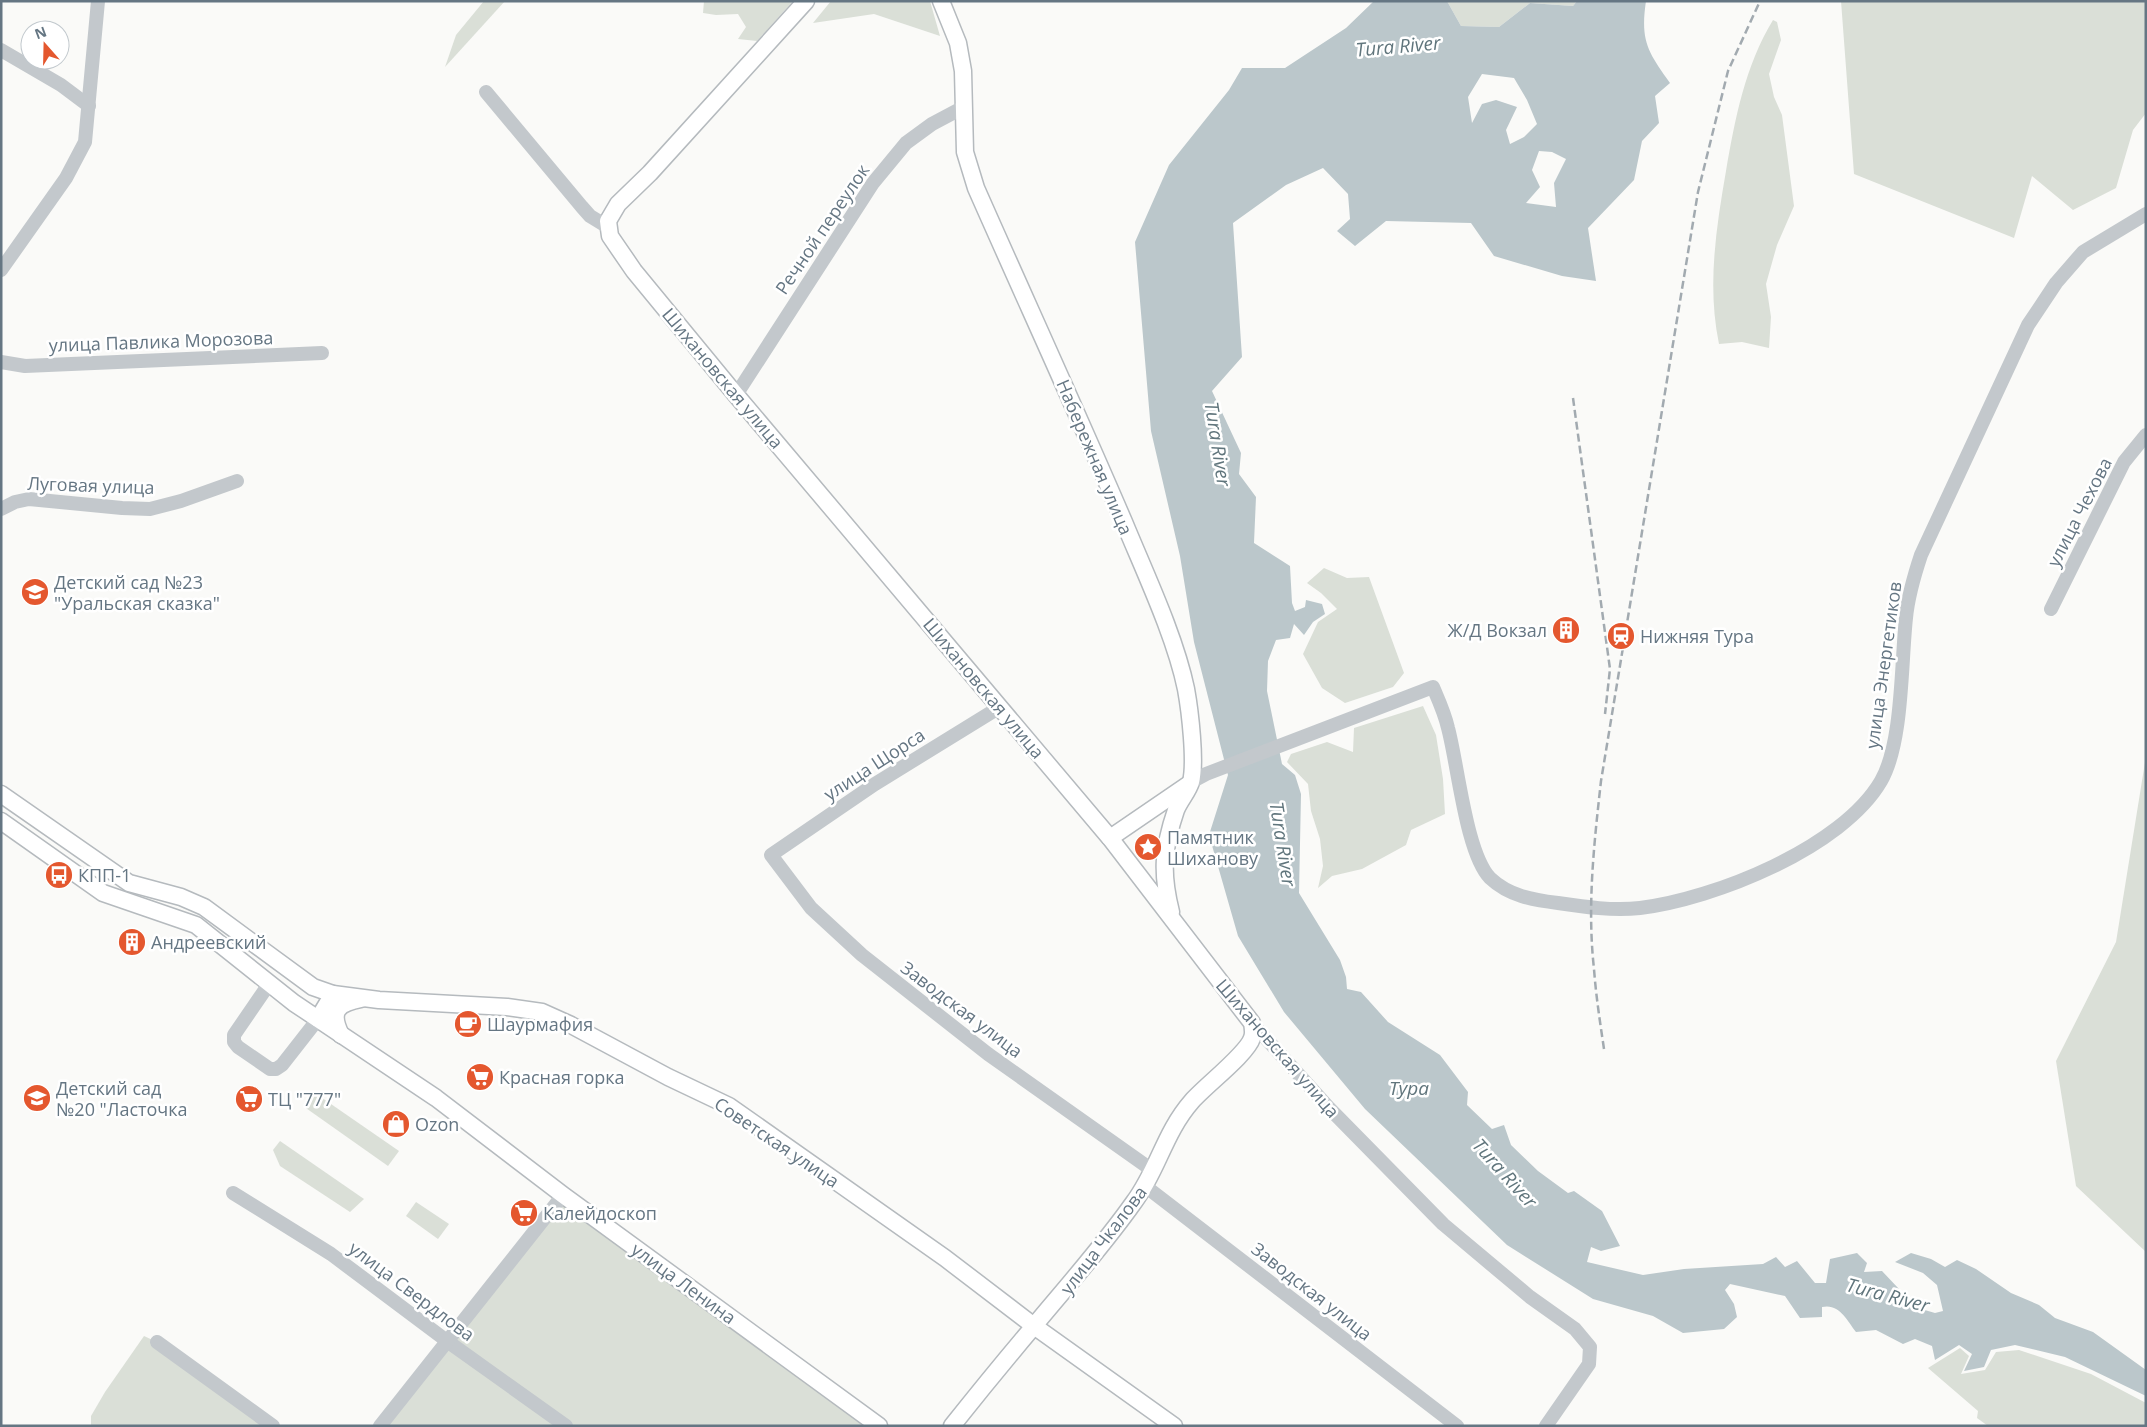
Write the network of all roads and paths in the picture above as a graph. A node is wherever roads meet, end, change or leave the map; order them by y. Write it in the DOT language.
graph roads {
  1 [pos="98,1"];
  2 [pos="806,1"];
  3 [pos="941,1"];
  4 [pos="1,50"];
  5 [pos="486,92"];
  6 [pos="89,106"];
  7 [pos="964,107"];
  8 [pos="2146,214"];
  9 [pos="608,227"];
  10 [pos="1,270"];
  11 [pos="322,353"];
  12 [pos="1,362"];
  13 [pos="736,396"];
  14 [pos="2146,435"];
  15 [pos="237,480"];
  16 [pos="1,509"];
  17 [pos="2051,609"];
  18 [pos="1000,707"];
  19 [pos="1191,782"];
  20 [pos="1,794"];
  21 [pos="1,821"];
  22 [pos="1110,838"];
  23 [pos="770,855"];
  24 [pos="114,872"];
  25 [pos="138,885"];
  26 [pos="100,891"];
  27 [pos="128,902"];
  28 [pos="203,906"];
  29 [pos="1172,919"];
  30 [pos="194,925"];
  31 [pos="282,966"];
  32 [pos="269,984"];
  33 [pos="333,994"];
  34 [pos="363,998"];
  35 [pos="318,1019"];
  36 [pos="1252,1024"];
  37 [pos="341,1035"];
  38 [pos="1152,1170"];
  39 [pos="1145,1186"];
  40 [pos="232,1193"];
  41 [pos="564,1196"];
  42 [pos="1034,1326"];
  43 [pos="447,1341"];
  44 [pos="157,1342"];
  45 [pos="273,1426"];
  46 [pos="380,1426"];
  47 [pos="566,1426"];
  48 [pos="878,1426"];
  49 [pos="952,1426"];
  50 [pos="1174,1426"];
  51 [pos="1457,1426"];
  52 [pos="1546,1426"];
  1 -- 6 [label="street"];
  2 -- 9 [label="main road"];
  3 -- 7 [label="main road, Набережная улица"];
  4 -- 6 [label="street"];
  5 -- 9 [label="street"];
  6 -- 10 [label="street"];
  7 -- 13 [label="street, Речной переулок"];
  7 -- 19 [label="main road, Набережная улица"];
  8 -- 19 [label="street, улица Энергетиков"];
  9 -- 13 [label="main road, Шихановская улица"];
  11 -- 12 [label="street, улица Павлика Морозова"];
  13 -- 18 [label="main road, Шихановская улица"];
  14 -- 17 [label="street, улица Чехова"];
  15 -- 16 [label="street, Луговая улица"];
  18 -- 22 [label="main road, Шихановская улица"];
  18 -- 23 [label="street, улица Щорса"];
  19 -- 22 [label="main road"];
  19 -- 29 [label="main road, Набережная улица"];
  20 -- 24 [label="main road, Советская улица"];
  21 -- 26 [label="main road"];
  22 -- 29 [label="main road, Шихановская улица"];
  23 -- 38 [label="street, Заводская улица"];
  24 -- 25 [label="main road, Советская улица"];
  24 -- 26 [label="main road"];
  25 -- 27 [label="main road"];
  25 -- 28 [label="main road, Советская улица"];
  26 -- 27 [label="main road"];
  27 -- 30 [label="main road"];
  28 -- 30 [label="main road"];
  28 -- 31 [label="main road, Советская улица"];
  29 -- 36 [label="main road, Шихановская улица"];
  30 -- 32 [label="main road, улица Ленина"];
  31 -- 32 [label="main road"];
  31 -- 33 [label="main road, Советская улица"];
  32 -- 35 [label="main road, улица Ленина"];
  32 -- 35 [label="street"];
  33 -- 34 [label="main road, Советская улица"];
  33 -- 35 [label="main road"];
  34 -- 37 [label="main road"];
  34 -- 42 [label="main road, Советская улица"];
  35 -- 37 [label="main road, улица Ленина"];
  36 -- 38 [label="main road, улица Чкалова"];
  36 -- 52 [label="street, Шихановская улица"];
  37 -- 41 [label="main road, улица Ленина"];
  38 -- 39 [label="main road, улица Чкалова"];
  39 -- 42 [label="main road, улица Чкалова"];
  39 -- 51 [label="street, Заводская улица"];
  40 -- 43 [label="street, улица Свердлова"];
  41 -- 43 [label="street"];
  41 -- 48 [label="main road, улица Ленина"];
  42 -- 49 [label="main road, улица Чкалова"];
  42 -- 50 [label="main road, Советская улица"];
  43 -- 46 [label="street"];
  43 -- 47 [label="street, улица Свердлова"];
  44 -- 45 [label="street"];
}
